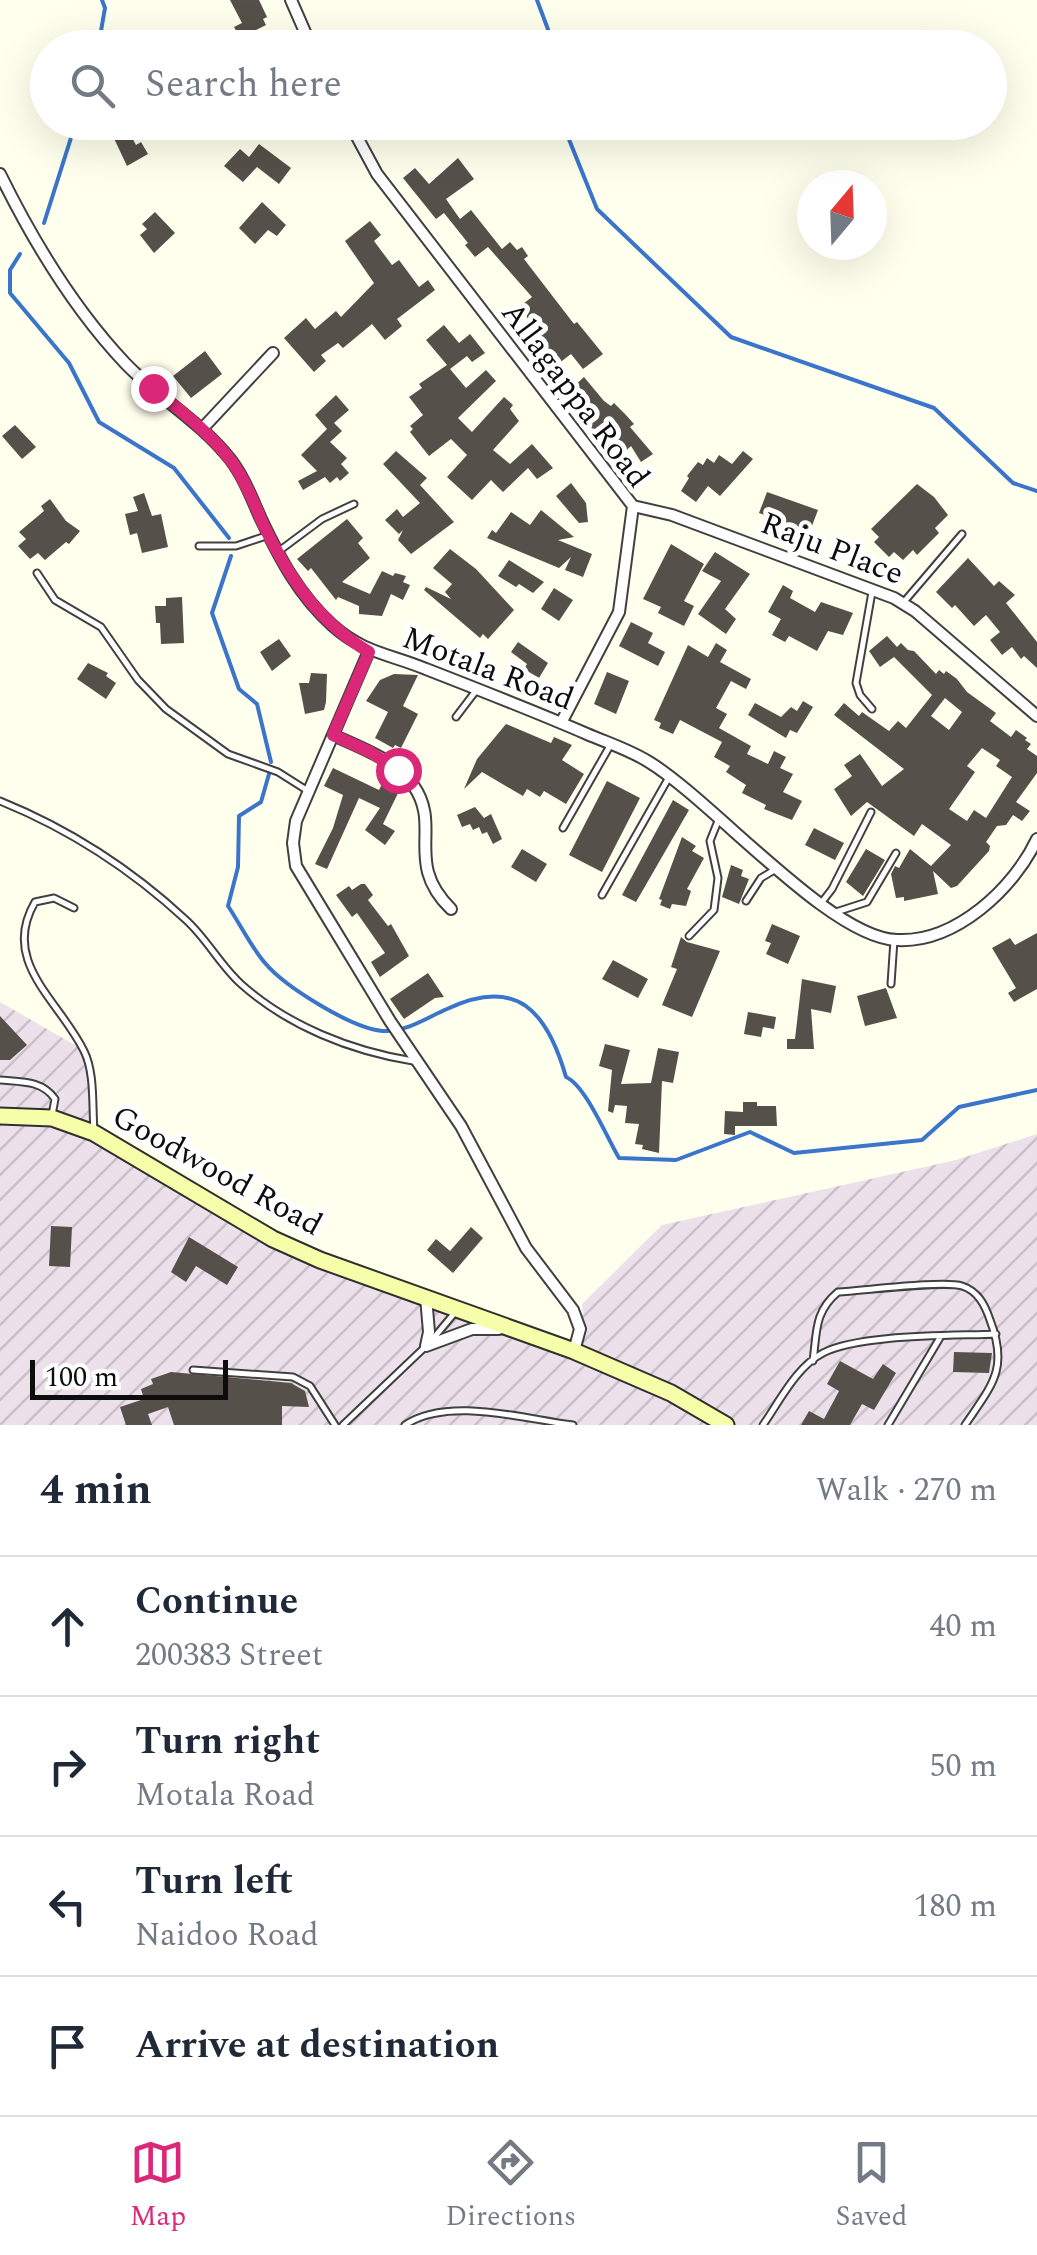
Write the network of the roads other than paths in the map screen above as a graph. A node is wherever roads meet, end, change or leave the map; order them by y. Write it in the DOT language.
graph roads {
  1 [pos="291,0"];
  2 [pos="304,30"];
  3 [pos="358,140"];
  4 [pos="0,174"];
  5 [pos="273,353"];
  6 [pos="202,429"];
  7 [pos="354,504"];
  8 [pos="632,506"];
  9 [pos="962,534"];
  10 [pos="269,536"];
  11 [pos="199,546"];
  12 [pos="277,553"];
  13 [pos="37,573"];
  14 [pos="873,589"];
  15 [pos="903,603"];
  16 [pos="369,652"];
  17 [pos="476,690"];
  18 [pos="872,709"];
  19 [pos="1037,716"];
  20 [pos="456,717"];
  21 [pos="560,723"];
  22 [pos="333,735"];
  23 [pos="610,744"];
  24 [pos="670,776"];
  25 [pos="308,791"];
  26 [pos="0,801"];
  27 [pos="871,812"];
  28 [pos="720,818"];
  29 [pos="564,828"];
  30 [pos="1037,839"];
  31 [pos="896,853"];
  32 [pos="778,868"];
  33 [pos="602,896"];
  34 [pos="746,901"];
  35 [pos="820,904"];
  36 [pos="74,908"];
  37 [pos="451,909"];
  38 [pos="833,913"];
  39 [pos="689,936"];
  40 [pos="894,940"];
  41 [pos="891,984"];
  42 [pos="416,1061"];
  43 [pos="0,1080"];
  44 [pos="0,1116"];
  45 [pos="52,1118"];
  46 [pos="94,1133"];
  47 [pos="426,1296"];
  48 [pos="458,1308"];
  49 [pos="530,1333"];
  50 [pos="996,1334"];
  51 [pos="941,1336"];
  52 [pos="426,1346"];
  53 [pos="574,1351"];
  54 [pos="813,1361"];
  55 [pos="193,1370"];
  56 [pos="335,1425"];
  57 [pos="343,1425"];
  58 [pos="405,1425"];
  59 [pos="573,1425"];
  60 [pos="726,1425"];
  61 [pos="763,1425"];
  62 [pos="888,1425"];
  63 [pos="966,1425"];
  1 -- 2 [label="street"];
  3 -- 8 [label="street, Allagappa Road"];
  4 -- 6 [label="street"];
  5 -- 6 [label="street"];
  6 -- 10 [label="street"];
  7 -- 12 [label="lane"];
  8 -- 14 [label="street, Raju Place"];
  8 -- 21 [label="street, Allagappa Road"];
  9 -- 15 [label="lane"];
  10 -- 11 [label="lane"];
  10 -- 12 [label="street"];
  12 -- 16 [label="street"];
  13 -- 25 [label="lane"];
  14 -- 15 [label="street, Raju Place"];
  14 -- 18 [label="lane"];
  15 -- 19 [label="street, Raju Place"];
  16 -- 17 [label="street, Motala Road"];
  16 -- 22 [label="street, Motala Road"];
  17 -- 20 [label="lane"];
  17 -- 21 [label="street, Motala Road"];
  21 -- 23 [label="street, Motala Road"];
  22 -- 25 [label="street, Motala Road"];
  22 -- 37 [label="street"];
  23 -- 24 [label="street, Motala Road"];
  23 -- 29 [label="lane"];
  24 -- 28 [label="street, Motala Road"];
  24 -- 33 [label="lane"];
  25 -- 42 [label="street, Motala Road"];
  26 -- 42 [label="lane"];
  27 -- 35 [label="lane"];
  28 -- 32 [label="street, Motala Road"];
  28 -- 39 [label="lane"];
  30 -- 40 [label="street"];
  31 -- 38 [label="lane"];
  32 -- 34 [label="lane"];
  32 -- 35 [label="street, Motala Road"];
  35 -- 38 [label="street, Motala Road"];
  36 -- 46 [label="lane"];
  38 -- 40 [label="street, Motala Road"];
  40 -- 41 [label="lane"];
  42 -- 53 [label="street, Motala Road"];
  43 -- 45 [label="lane"];
  44 -- 45 [label="street, Goodwood Road"];
  45 -- 46 [label="street, Goodwood Road"];
  46 -- 47 [label="street, Goodwood Road"];
  47 -- 48 [label="street, Goodwood Road"];
  47 -- 52 [label="street"];
  48 -- 49 [label="street, Goodwood Road"];
  48 -- 52 [label="lane"];
  49 -- 52 [label="street"];
  49 -- 53 [label="street, Goodwood Road"];
  50 -- 51 [label="lane"];
  50 -- 54 [label="lane"];
  50 -- 63 [label="lane"];
  51 -- 54 [label="lane"];
  51 -- 62 [label="lane"];
  52 -- 57 [label="lane"];
  53 -- 60 [label="street, Goodwood Road"];
  54 -- 61 [label="lane"];
  55 -- 56 [label="lane"];
  58 -- 59 [label="lane"];
}
